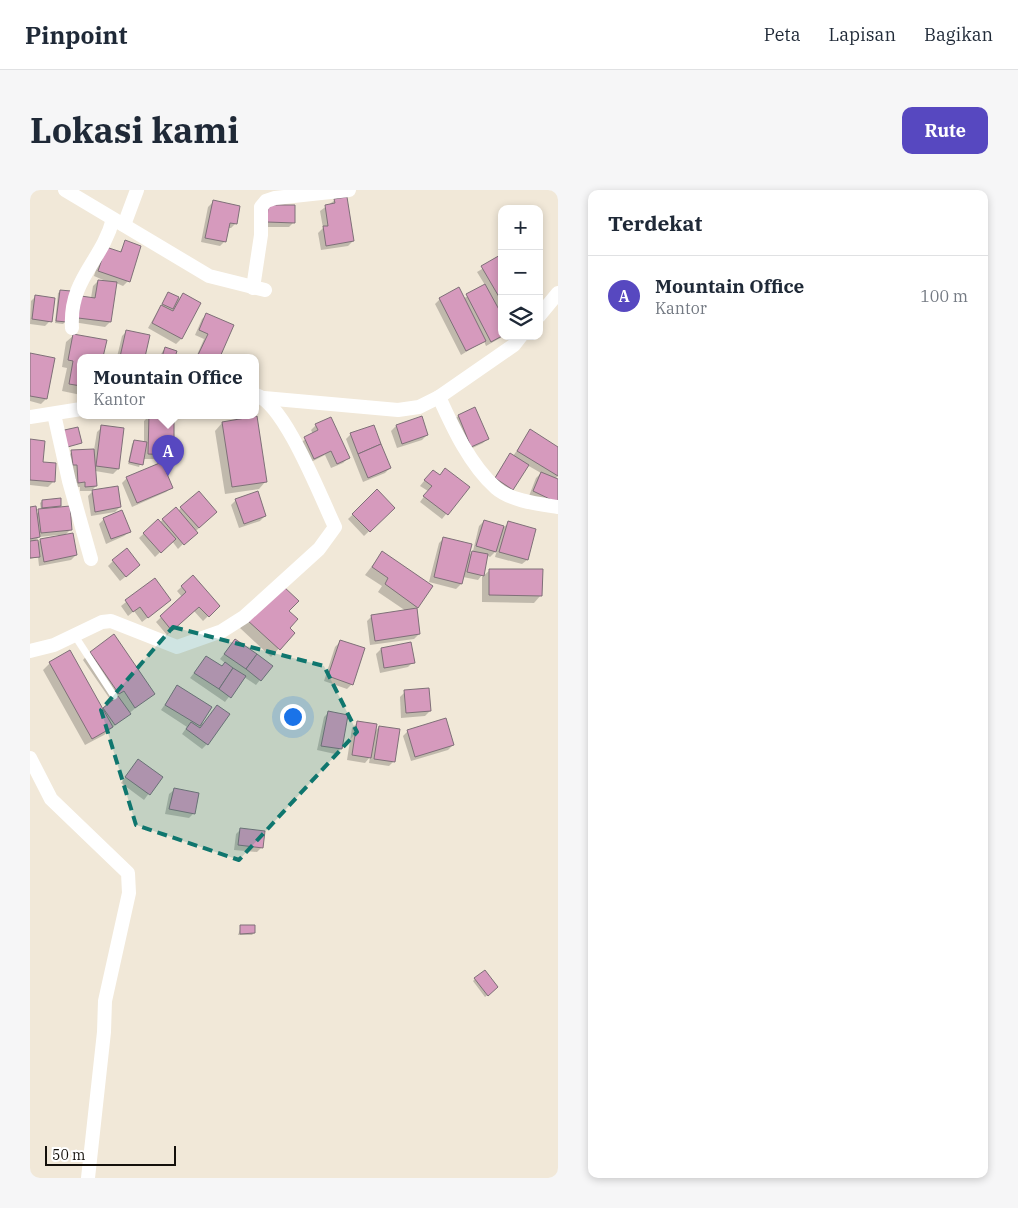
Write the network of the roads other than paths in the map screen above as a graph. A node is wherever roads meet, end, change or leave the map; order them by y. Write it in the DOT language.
graph roads {
  1 [pos="65,190"];
  2 [pos="137,190"];
  3 [pos="349,190"];
  4 [pos="119,222"];
  5 [pos="558,293"];
  6 [pos="543,311"];
  7 [pos="72,328"];
  8 [pos="518,340"];
  9 [pos="260,396"];
  10 [pos="439,397"];
  11 [pos="77,410"];
  12 [pos="54,414"];
  13 [pos="30,417"];
  14 [pos="558,507"];
  15 [pos="91,559"];
  16 [pos="75,636"];
  17 [pos="30,651"];
  18 [pos="114,696"];
  19 [pos="30,758"];
  20 [pos="88,1178"];
  1 -- 4 [label="street"];
  2 -- 4 [label="street"];
  3 -- 4 [label="street"];
  4 -- 7 [label="street"];
  5 -- 6 [label="street"];
  8 -- 10 [label="street"];
  9 -- 10 [label="street"];
  9 -- 16 [label="street"];
  10 -- 14 [label="street"];
  11 -- 12 [label="street"];
  12 -- 13 [label="street"];
  12 -- 15 [label="street"];
  16 -- 17 [label="street"];
  16 -- 18 [label="lane"];
  19 -- 20 [label="street"];
}
